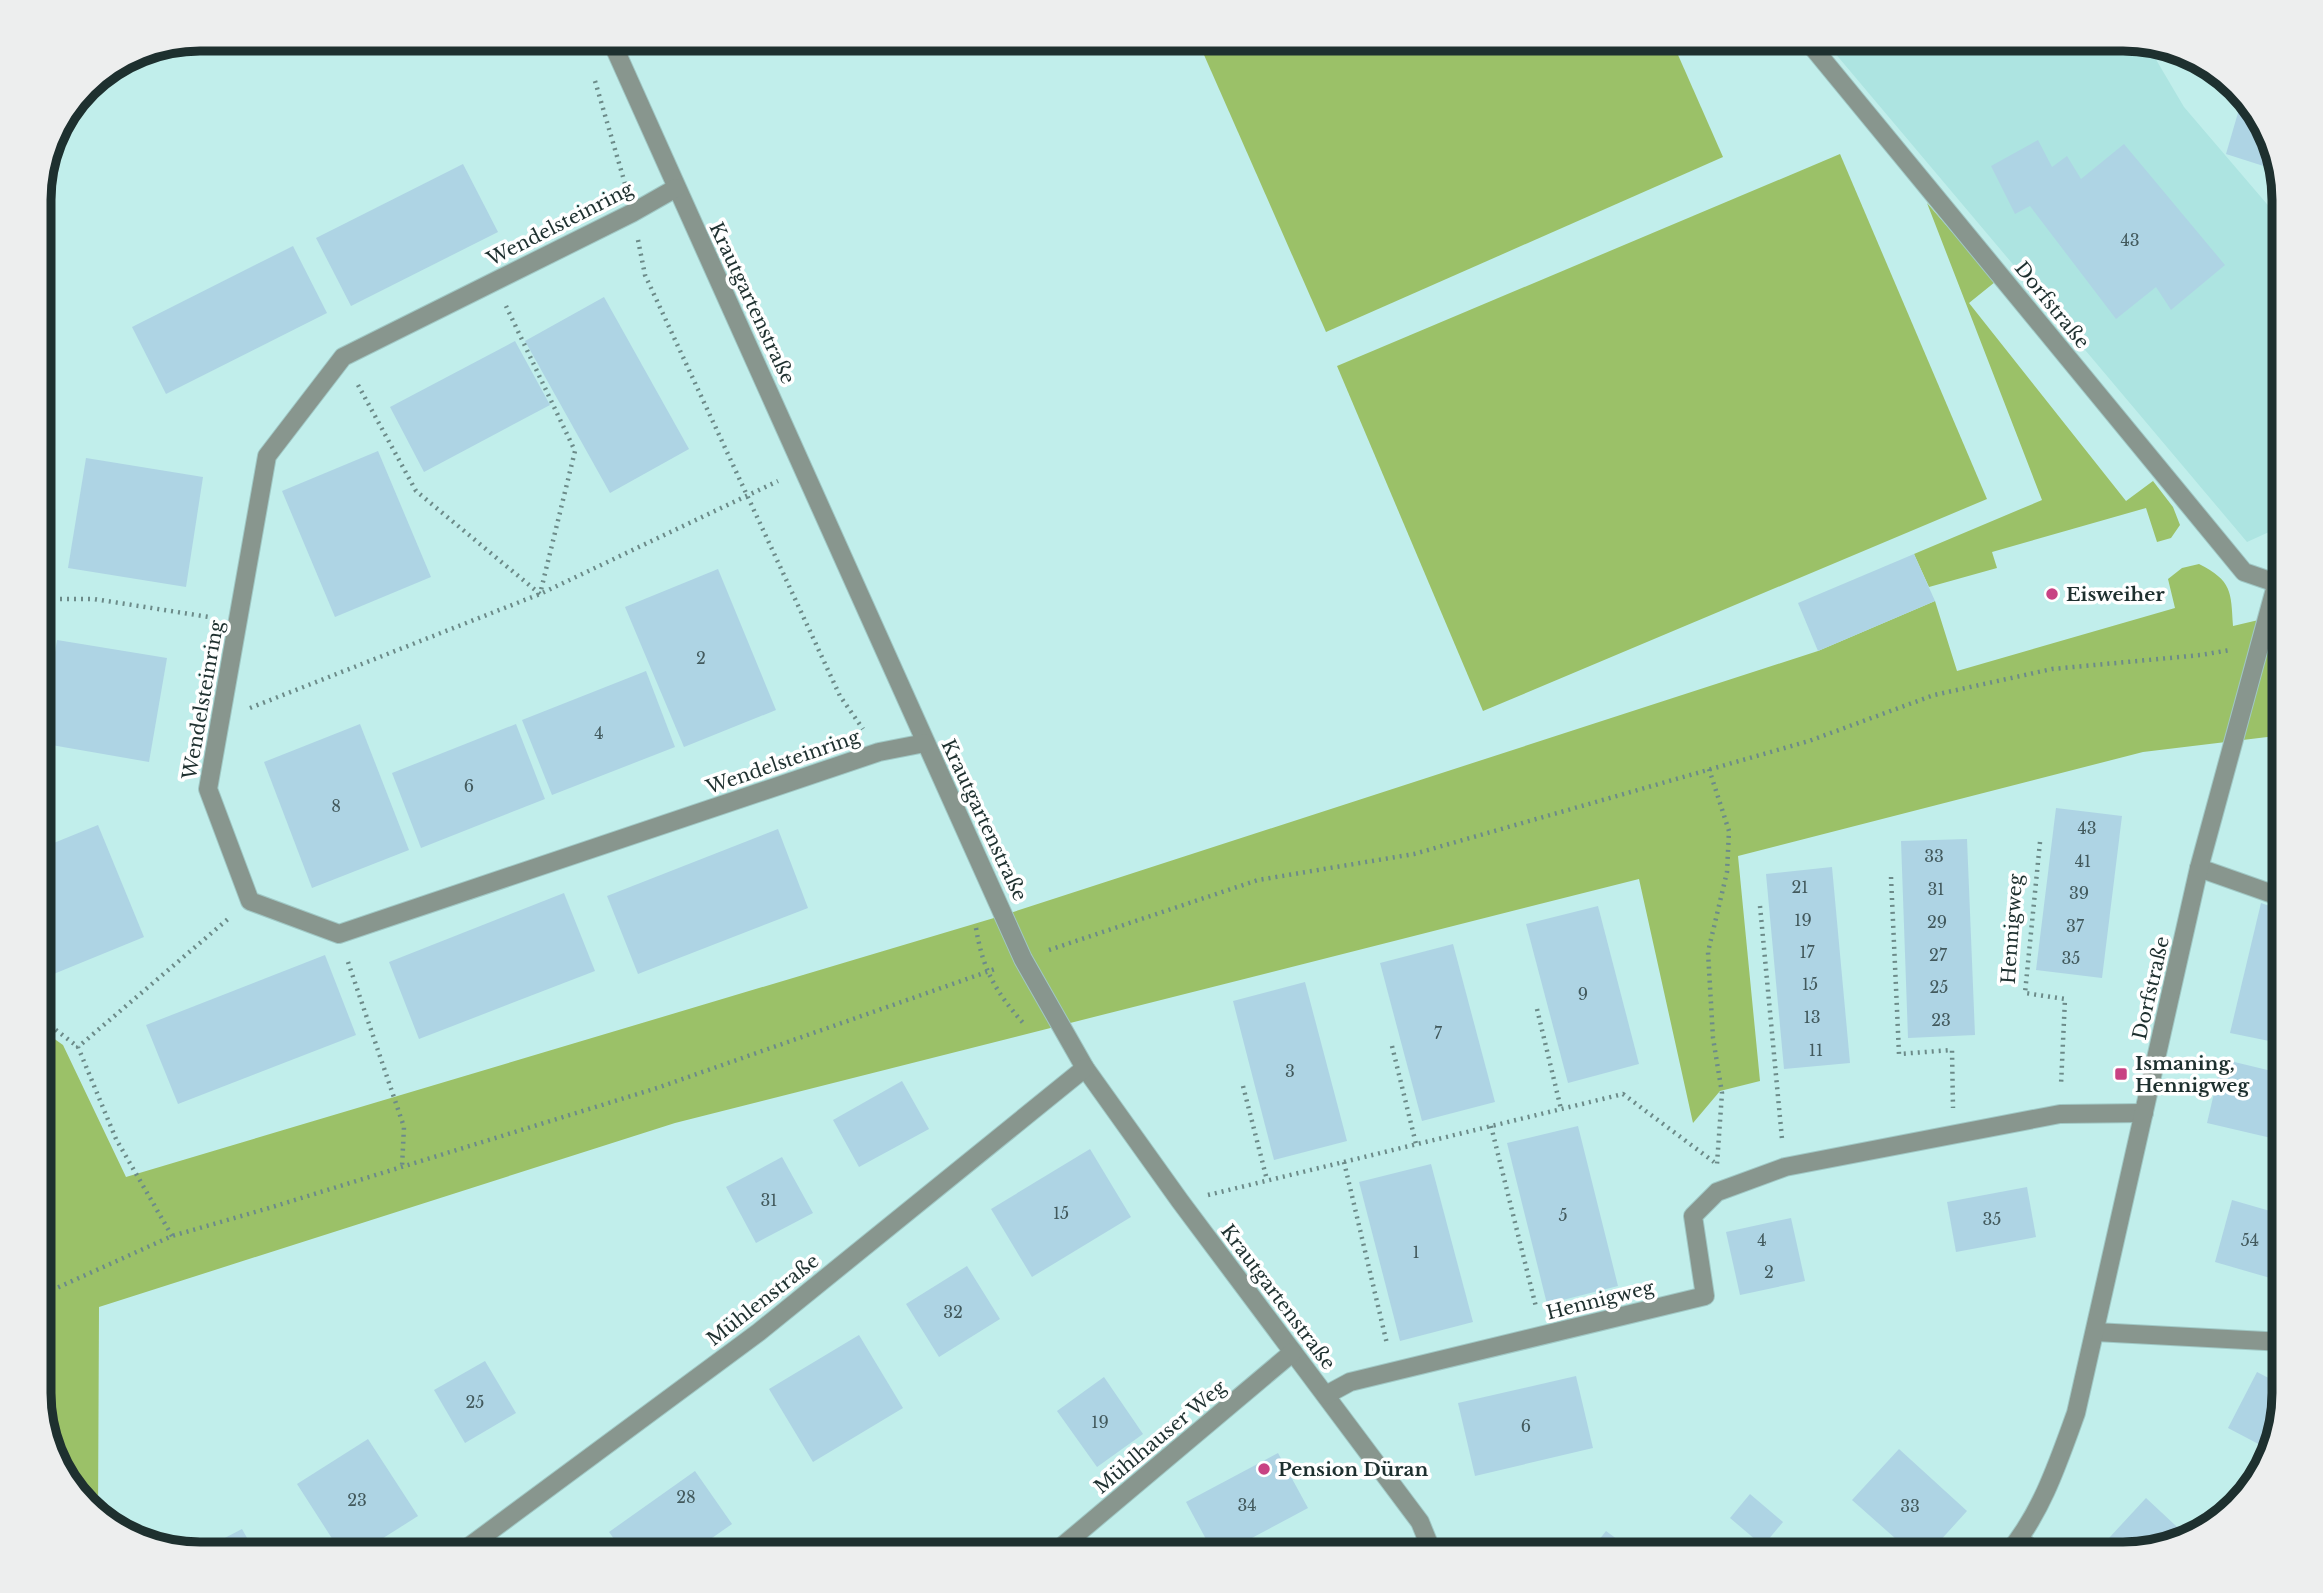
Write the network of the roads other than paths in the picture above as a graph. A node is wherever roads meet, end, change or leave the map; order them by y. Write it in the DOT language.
graph roads {
  1 [pos="616,51"];
  2 [pos="1816,51"];
  3 [pos="676,188"];
  4 [pos="2272,582"];
  5 [pos="2272,600"];
  6 [pos="925,743"];
  7 [pos="2199,868"];
  8 [pos="2272,894"];
  9 [pos="1085,1068"];
  10 [pos="2144,1113"];
  11 [pos="2095,1332"];
  12 [pos="2272,1341"];
  13 [pos="1293,1352"];
  14 [pos="1326,1395"];
  15 [pos="2020,1539"];
  16 [pos="476,1542"];
  17 [pos="1068,1542"];
  18 [pos="1428,1542"];
  19 [pos="2018,1542"];
  20 [pos="2023,1542"];
  1 -- 3 [label="street, Krautgartenstraße"];
  2 -- 4 [label="street, Dorfstraße"];
  3 -- 6 [label="street, Krautgartenstraße"];
  3 -- 6 [label="street, Wendelsteinring"];
  5 -- 7 [label="street, Dorfstraße"];
  6 -- 9 [label="street, Krautgartenstraße"];
  7 -- 8 [label="street"];
  7 -- 10 [label="street, Dorfstraße"];
  9 -- 13 [label="street, Krautgartenstraße"];
  9 -- 16 [label="street, Mühlenstraße"];
  10 -- 11 [label="street, Dorfstraße"];
  10 -- 14 [label="street, Hennigweg"];
  11 -- 12 [label="street"];
  11 -- 15 [label="street, Dorfstraße"];
  13 -- 14 [label="street, Krautgartenstraße"];
  13 -- 17 [label="street, Mühlhauser Weg"];
  14 -- 18 [label="street, Krautgartenstraße"];
  15 -- 19 [label="street, Dorfstraße"];
  15 -- 20 [label="street"];
}
